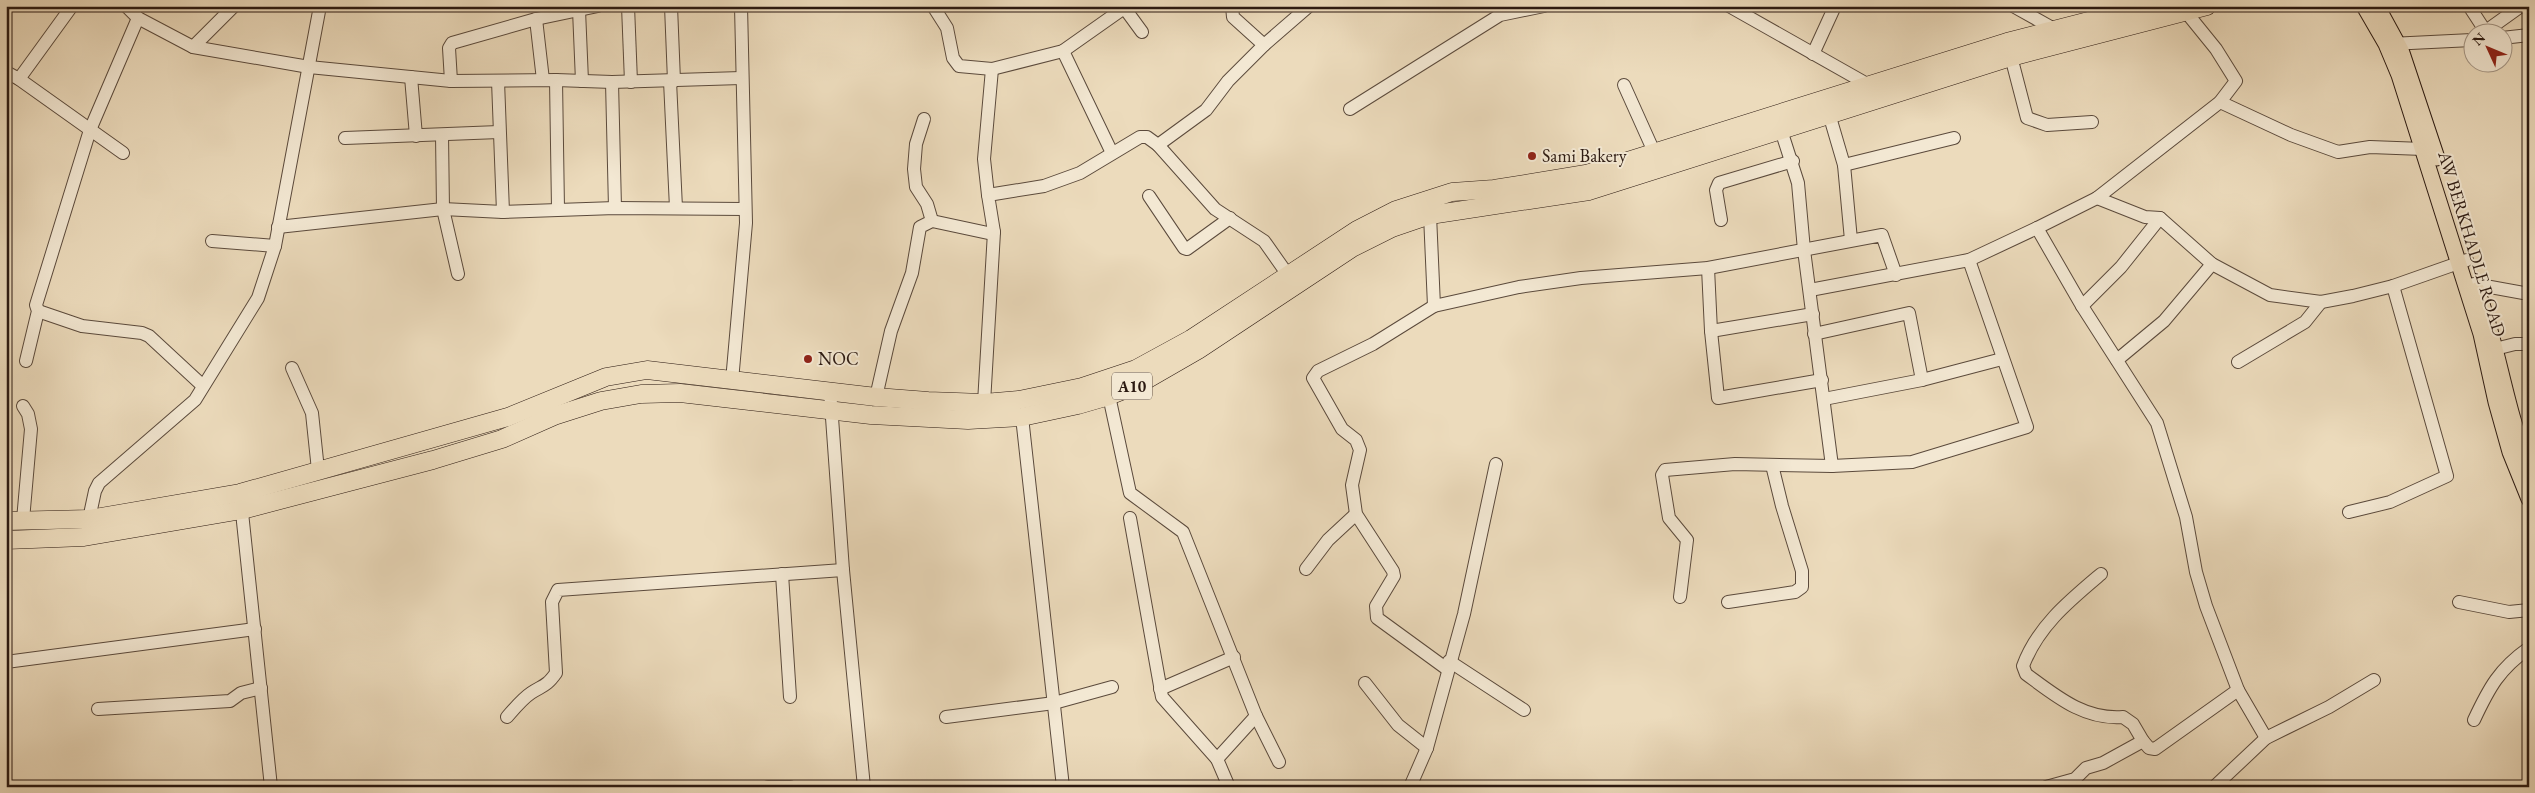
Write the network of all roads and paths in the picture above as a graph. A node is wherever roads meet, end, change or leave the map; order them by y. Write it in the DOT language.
graph roads {
  1 [pos="72,6"];
  2 [pos="234,6"];
  3 [pos="320,6"];
  4 [pos="598,6"];
  5 [pos="628,6"];
  6 [pos="670,6"];
  7 [pos="741,6"];
  8 [pos="933,6"];
  9 [pos="1232,6"];
  10 [pos="1309,6"];
  11 [pos="1544,6"];
  12 [pos="1729,6"];
  13 [pos="1835,6"];
  14 [pos="2013,6"];
  15 [pos="2147,6"];
  16 [pos="2208,6"];
  17 [pos="2364,6"];
  18 [pos="2377,6"];
  19 [pos="2469,6"];
  20 [pos="2521,6"];
  21 [pos="1123,7"];
  22 [pos="2185,9"];
  23 [pos="133,10"];
  24 [pos="579,10"];
  25 [pos="2102,12"];
  26 [pos="536,19"];
  27 [pos="2479,22"];
  28 [pos="2499,22"];
  29 [pos="2056,30"];
  30 [pos="1142,32"];
  31 [pos="2529,35"];
  32 [pos="2512,37"];
  33 [pos="2462,40"];
  34 [pos="2392,44"];
  35 [pos="1264,45"];
  36 [pos="193,47"];
  37 [pos="2009,50"];
  38 [pos="1063,51"];
  39 [pos="1813,54"];
  40 [pos="309,68"];
  41 [pos="992,69"];
  42 [pos="6,72"];
  43 [pos="411,77"];
  44 [pos="741,78"];
  45 [pos="19,79"];
  46 [pos="550,80"];
  47 [pos="451,81"];
  48 [pos="498,81"];
  49 [pos="582,81"];
  50 [pos="672,81"];
  51 [pos="612,82"];
  52 [pos="631,82"];
  53 [pos="1867,84"];
  54 [pos="1624,85"];
  55 [pos="2220,102"];
  56 [pos="1827,106"];
  57 [pos="1350,109"];
  58 [pos="924,120"];
  59 [pos="2092,122"];
  60 [pos="90,130"];
  61 [pos="1781,130"];
  62 [pos="500,132"];
  63 [pos="442,135"];
  64 [pos="416,136"];
  65 [pos="345,138"];
  66 [pos="1954,138"];
  67 [pos="1158,145"];
  68 [pos="2423,149"];
  69 [pos="124,153"];
  70 [pos="1112,153"];
  71 [pos="1655,154"];
  72 [pos="1793,161"];
  73 [pos="1844,165"];
  74 [pos="988,195"];
  75 [pos="1149,196"];
  76 [pos="2097,198"];
  77 [pos="615,208"];
  78 [pos="676,208"];
  79 [pos="444,209"];
  80 [pos="558,209"];
  81 [pos="745,209"];
  82 [pos="503,212"];
  83 [pos="1430,215"];
  84 [pos="1230,218"];
  85 [pos="2160,218"];
  86 [pos="1721,220"];
  87 [pos="932,221"];
  88 [pos="278,227"];
  89 [pos="2037,228"];
  90 [pos="994,232"];
  91 [pos="1851,240"];
  92 [pos="212,241"];
  93 [pos="275,246"];
  94 [pos="1804,250"];
  95 [pos="1969,260"];
  96 [pos="2462,261"];
  97 [pos="2212,264"];
  98 [pos="1708,268"];
  99 [pos="458,274"];
  100 [pos="1288,275"];
  101 [pos="1896,275"];
  102 [pos="2470,285"];
  103 [pos="2393,286"];
  104 [pos="1810,290"];
  105 [pos="2529,294"];
  106 [pos="2321,302"];
  107 [pos="1434,306"];
  108 [pos="2082,306"];
  109 [pos="38,311"];
  110 [pos="1813,314"];
  111 [pos="1710,331"];
  112 [pos="1814,334"];
  113 [pos="1195,344"];
  114 [pos="2529,344"];
  115 [pos="2495,349"];
  116 [pos="2002,359"];
  117 [pos="2117,360"];
  118 [pos="26,361"];
  119 [pos="2238,362"];
  120 [pos="292,368"];
  121 [pos="1822,380"];
  122 [pos="1922,380"];
  123 [pos="732,381"];
  124 [pos="203,386"];
  125 [pos="830,390"];
  126 [pos="1109,396"];
  127 [pos="876,397"];
  128 [pos="1824,399"];
  129 [pos="984,402"];
  130 [pos="23,406"];
  131 [pos="832,409"];
  132 [pos="1022,417"];
  133 [pos="429,440"];
  134 [pos="433,460"];
  135 [pos="1496,464"];
  136 [pos="1772,465"];
  137 [pos="1832,466"];
  138 [pos="2529,466"];
  139 [pos="318,470"];
  140 [pos="2529,499"];
  141 [pos="241,502"];
  142 [pos="2349,512"];
  143 [pos="1356,514"];
  144 [pos="1130,518"];
  145 [pos="89,519"];
  146 [pos="15,521"];
  147 [pos="6,540"];
  148 [pos="1306,569"];
  149 [pos="843,570"];
  150 [pos="782,574"];
  151 [pos="2101,574"];
  152 [pos="1680,598"];
  153 [pos="1728,602"];
  154 [pos="2459,602"];
  155 [pos="2529,610"];
  156 [pos="255,629"];
  157 [pos="2529,648"];
  158 [pos="1234,657"];
  159 [pos="6,662"];
  160 [pos="1448,665"];
  161 [pos="2374,680"];
  162 [pos="1365,684"];
  163 [pos="1112,687"];
  164 [pos="261,688"];
  165 [pos="1160,689"];
  166 [pos="2238,690"];
  167 [pos="790,698"];
  168 [pos="1054,703"];
  169 [pos="98,709"];
  170 [pos="1524,710"];
  171 [pos="1256,716"];
  172 [pos="507,717"];
  173 [pos="946,717"];
  174 [pos="2474,720"];
  175 [pos="2266,738"];
  176 [pos="2142,741"];
  177 [pos="1427,748"];
  178 [pos="1217,759"];
  179 [pos="1279,762"];
  180 [pos="272,787"];
  181 [pos="768,787"];
  182 [pos="790,787"];
  183 [pos="864,787"];
  184 [pos="1063,787"];
  185 [pos="1229,787"];
  186 [pos="1410,787"];
  187 [pos="2046,787"];
  188 [pos="2214,787"];
  1 -- 45 [label="street"];
  2 -- 36 [label="street"];
  3 -- 40 [label="street"];
  4 -- 24 [label="street"];
  5 -- 52 [label="street"];
  6 -- 50 [label="street"];
  7 -- 44 [label="street"];
  8 -- 41 [label="street"];
  9 -- 35 [label="street"];
  10 -- 35 [label="street"];
  11 -- 57 [label="street"];
  12 -- 39 [label="street"];
  13 -- 39 [label="street"];
  14 -- 29 [label="street"];
  15 -- 25 [label="highway, A10"];
  16 -- 22 [label="highway, A10"];
  17 -- 34 [label="main road, AW BERKHADLE ROAD"];
  18 -- 34 [label="main road, AW BERKHADLE ROAD"];
  19 -- 27 [label="street"];
  20 -- 28 [label="street"];
  21 -- 30 [label="street"];
  21 -- 38 [label="street"];
  22 -- 37 [label="highway, A10"];
  22 -- 55 [label="street"];
  23 -- 36 [label="street"];
  23 -- 60 [label="street"];
  24 -- 26 [label="street"];
  24 -- 49 [label="street"];
  25 -- 29 [label="highway, A10"];
  26 -- 46 [label="street"];
  26 -- 47 [label="street"];
  29 -- 37 [label="highway, A10"];
  31 -- 32 [label="street"];
  33 -- 34 [label="street"];
  34 -- 68 [label="main road, AW BERKHADLE ROAD"];
  34 -- 96 [label="main road, AW BERKHADLE ROAD"];
  35 -- 67 [label="street"];
  36 -- 40 [label="street"];
  37 -- 53 [label="highway, A10"];
  37 -- 56 [label="highway, A10"];
  37 -- 59 [label="street"];
  38 -- 41 [label="street"];
  38 -- 70 [label="street"];
  39 -- 53 [label="street"];
  40 -- 43 [label="street"];
  40 -- 88 [label="street"];
  41 -- 74 [label="street"];
  42 -- 45 [label="street"];
  43 -- 47 [label="street"];
  43 -- 64 [label="street"];
  44 -- 50 [label="street"];
  44 -- 81 [label="street"];
  45 -- 60 [label="street"];
  46 -- 48 [label="street"];
  46 -- 49 [label="street"];
  46 -- 80 [label="street"];
  47 -- 48 [label="street"];
  48 -- 62 [label="street"];
  49 -- 51 [label="street"];
  50 -- 52 [label="street"];
  50 -- 78 [label="street"];
  51 -- 52 [label="street"];
  51 -- 77 [label="street"];
  53 -- 56 [label="highway, A10"];
  54 -- 71 [label="street"];
  55 -- 68 [label="street"];
  55 -- 76 [label="street"];
  56 -- 61 [label="highway, A10"];
  56 -- 71 [label="highway, A10"];
  56 -- 73 [label="street"];
  58 -- 87 [label="street"];
  60 -- 69 [label="street"];
  60 -- 109 [label="street"];
  61 -- 72 [label="street"];
  61 -- 83 [label="highway, A10"];
  62 -- 63 [label="street"];
  62 -- 82 [label="street"];
  63 -- 64 [label="street"];
  63 -- 79 [label="street"];
  64 -- 65 [label="street"];
  66 -- 73 [label="street"];
  67 -- 70 [label="street"];
  67 -- 84 [label="street"];
  68 -- 96 [label="main road, AW BERKHADLE ROAD"];
  70 -- 74 [label="street"];
  71 -- 100 [label="highway, A10"];
  72 -- 86 [label="street"];
  72 -- 94 [label="street"];
  73 -- 91 [label="street"];
  74 -- 90 [label="street"];
  75 -- 84 [label="street"];
  76 -- 85 [label="street"];
  76 -- 89 [label="street"];
  77 -- 78 [label="street"];
  77 -- 80 [label="street"];
  78 -- 81 [label="street"];
  79 -- 82 [label="street"];
  79 -- 88 [label="street"];
  79 -- 99 [label="street"];
  80 -- 82 [label="street"];
  81 -- 123 [label="street"];
  83 -- 107 [label="street"];
  83 -- 113 [label="highway, A10"];
  84 -- 100 [label="street"];
  85 -- 97 [label="street"];
  85 -- 108 [label="street"];
  87 -- 90 [label="street"];
  87 -- 127 [label="street"];
  88 -- 93 [label="street"];
  89 -- 95 [label="street"];
  89 -- 108 [label="street"];
  90 -- 129 [label="street"];
  91 -- 94 [label="street"];
  91 -- 101 [label="street"];
  92 -- 93 [label="street"];
  93 -- 124 [label="street"];
  94 -- 98 [label="street"];
  94 -- 104 [label="street"];
  95 -- 101 [label="street"];
  95 -- 116 [label="street"];
  96 -- 102 [label="main road, AW BERKHADLE ROAD"];
  96 -- 103 [label="street"];
  97 -- 106 [label="street"];
  97 -- 117 [label="street"];
  98 -- 107 [label="street"];
  98 -- 111 [label="street"];
  100 -- 113 [label="highway, A10"];
  101 -- 104 [label="street"];
  102 -- 105 [label="street"];
  102 -- 115 [label="main road, AW BERKHADLE ROAD"];
  102 -- 140 [label="main road, AW BERKHADLE ROAD"];
  103 -- 106 [label="street"];
  103 -- 142 [label="street"];
  104 -- 110 [label="street"];
  106 -- 119 [label="street"];
  107 -- 143 [label="street"];
  108 -- 117 [label="street"];
  109 -- 118 [label="street"];
  109 -- 124 [label="street"];
  110 -- 111 [label="street"];
  110 -- 112 [label="street"];
  111 -- 121 [label="street"];
  112 -- 121 [label="street"];
  112 -- 122 [label="street"];
  113 -- 126 [label="highway, A10"];
  113 -- 129 [label="highway, A10"];
  114 -- 115 [label="street"];
  115 -- 138 [label="main road, AW BERKHADLE ROAD"];
  116 -- 122 [label="street"];
  116 -- 137 [label="street"];
  117 -- 166 [label="street"];
  120 -- 139 [label="street"];
  121 -- 128 [label="street"];
  122 -- 128 [label="street"];
  123 -- 125 [label="highway, A10"];
  123 -- 133 [label="highway, A10"];
  124 -- 145 [label="street"];
  125 -- 127 [label="highway, A10"];
  125 -- 131 [label="street"];
  126 -- 132 [label="highway, A10"];
  126 -- 158 [label="street"];
  127 -- 129 [label="highway, A10"];
  128 -- 137 [label="street"];
  130 -- 146 [label="street"];
  131 -- 132 [label="highway, A10"];
  131 -- 134 [label="highway, A10"];
  131 -- 149 [label="street"];
  132 -- 168 [label="street"];
  133 -- 134 [label="street"];
  133 -- 139 [label="highway, A10"];
  134 -- 141 [label="highway, A10"];
  135 -- 160 [label="street"];
  136 -- 137 [label="street"];
  136 -- 152 [label="street"];
  136 -- 153 [label="street"];
  139 -- 141 [label="highway, A10"];
  141 -- 145 [label="highway, A10"];
  141 -- 147 [label="highway, A10"];
  141 -- 156 [label="street"];
  143 -- 148 [label="street"];
  143 -- 160 [label="street"];
  144 -- 165 [label="street"];
  145 -- 146 [label="highway, A10"];
  149 -- 150 [label="street"];
  149 -- 183 [label="street"];
  150 -- 167 [label="street"];
  150 -- 172 [label="street"];
  151 -- 176 [label="street"];
  154 -- 155 [label="street"];
  156 -- 159 [label="street"];
  156 -- 164 [label="street"];
  157 -- 174 [label="street"];
  158 -- 165 [label="street"];
  158 -- 171 [label="street"];
  160 -- 170 [label="street"];
  160 -- 177 [label="street"];
  161 -- 175 [label="street"];
  162 -- 177 [label="street"];
  163 -- 168 [label="street"];
  164 -- 169 [label="street"];
  164 -- 180 [label="street"];
  165 -- 178 [label="street"];
  166 -- 175 [label="street"];
  166 -- 176 [label="street"];
  168 -- 173 [label="street"];
  168 -- 184 [label="street"];
  171 -- 178 [label="street"];
  171 -- 179 [label="street"];
  175 -- 188 [label="street"];
  176 -- 187 [label="street"];
  177 -- 186 [label="street"];
  178 -- 185 [label="street"];
  181 -- 182 [label="street"];
}
